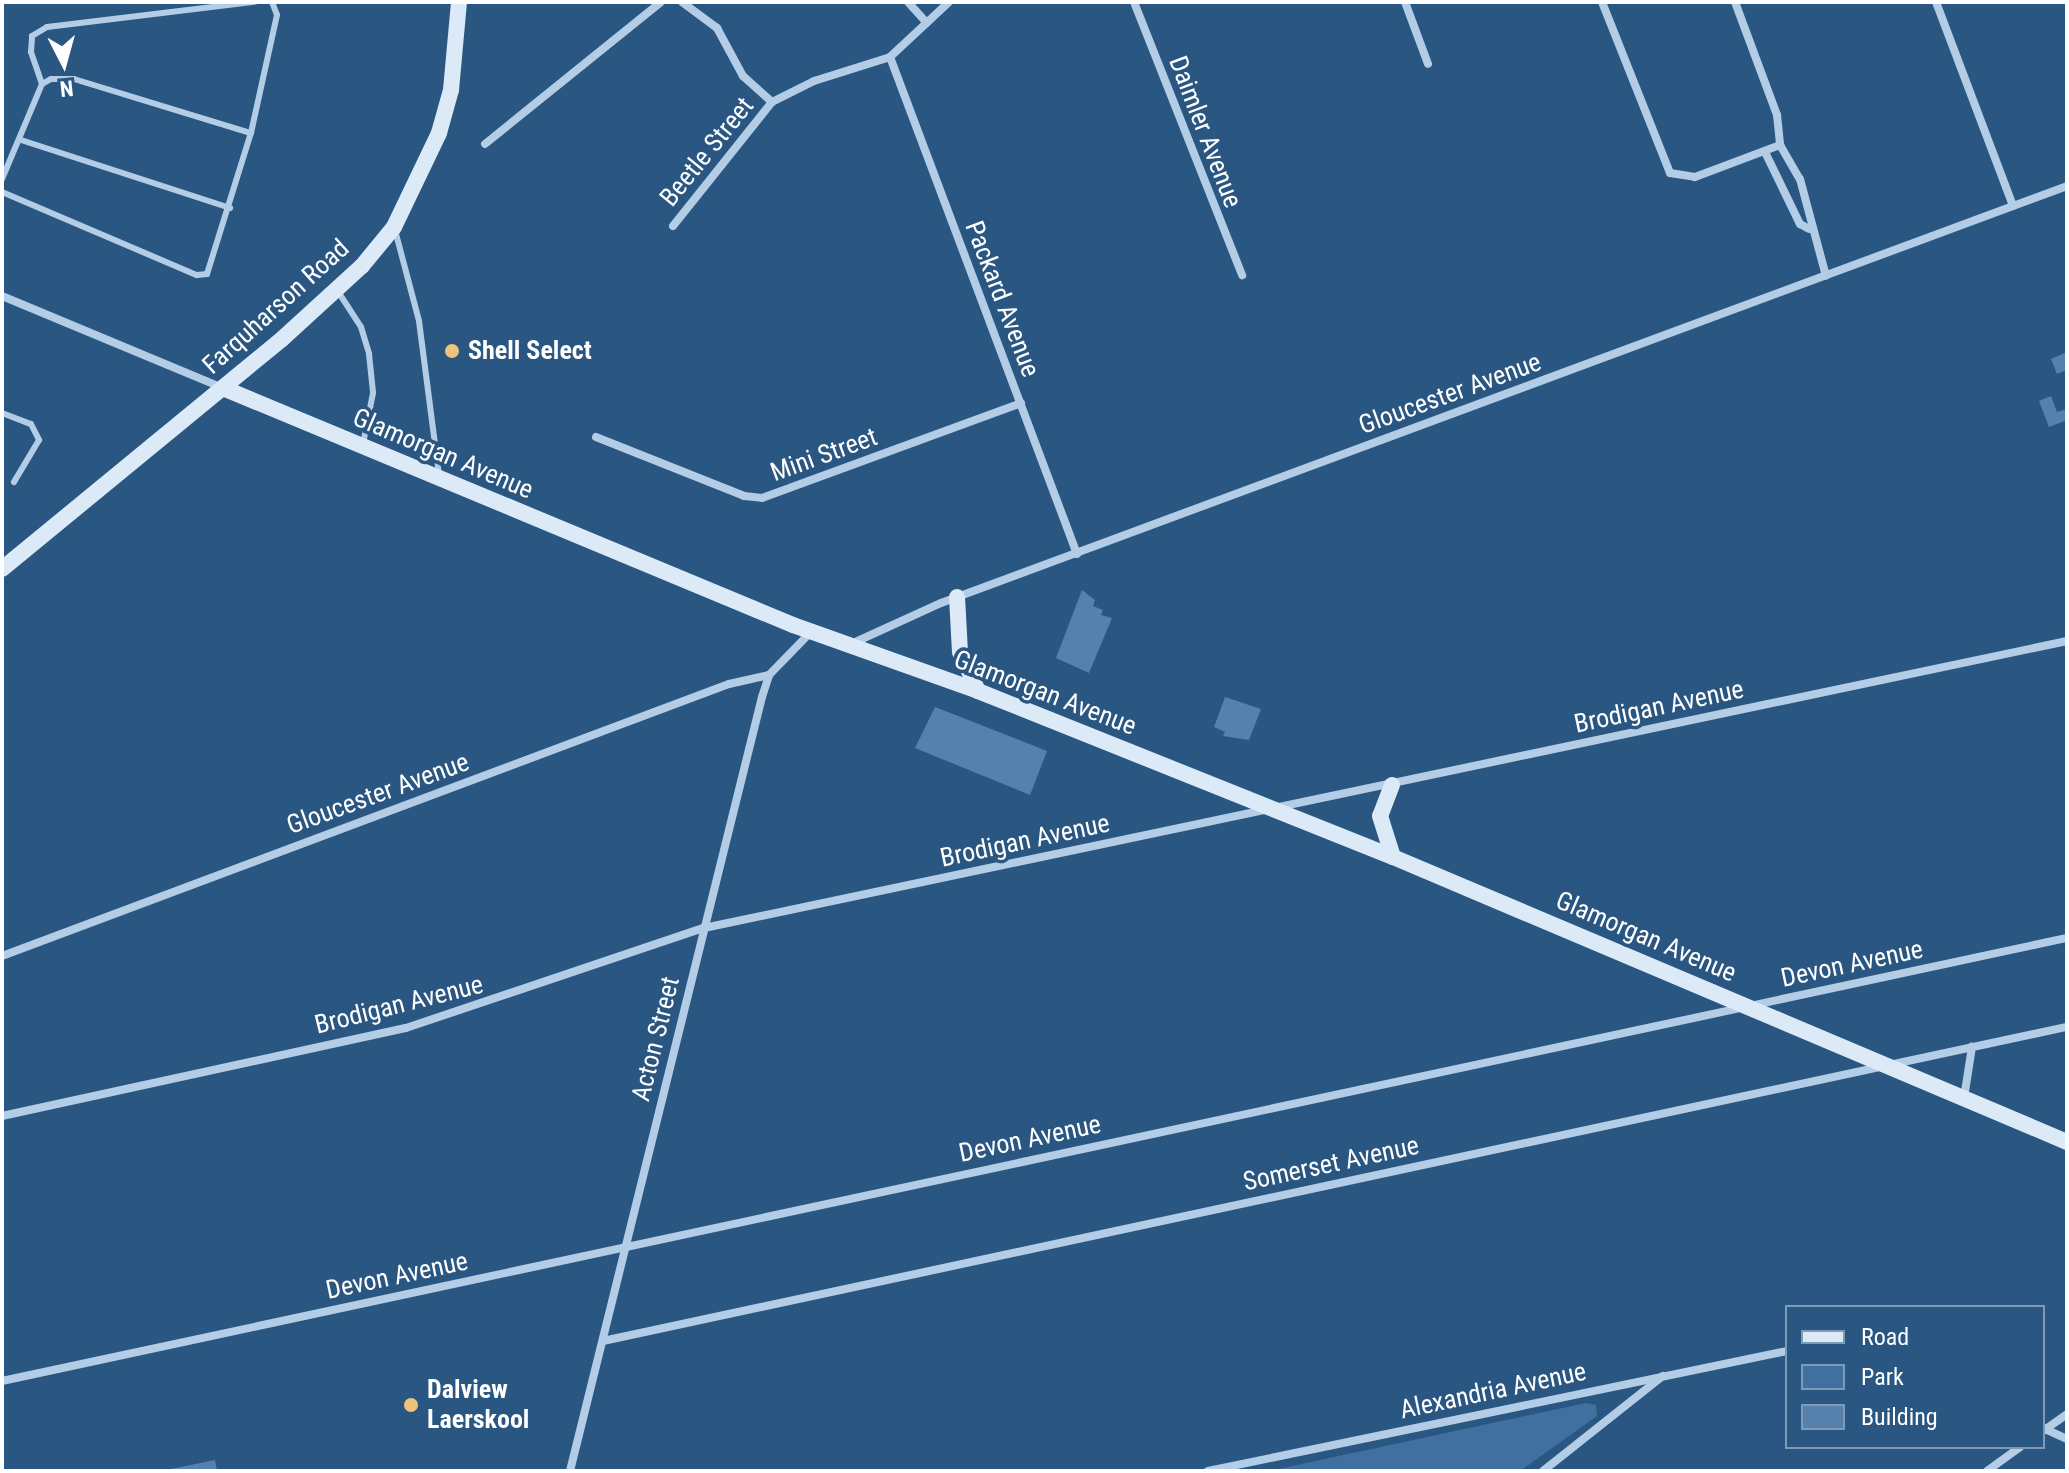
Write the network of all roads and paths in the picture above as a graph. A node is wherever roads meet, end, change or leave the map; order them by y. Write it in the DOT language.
graph roads {
  1 [pos="255,2"];
  2 [pos="272,2"];
  3 [pos="459,2"];
  4 [pos="661,2"];
  5 [pos="682,2"];
  6 [pos="908,2"];
  7 [pos="949,2"];
  8 [pos="1134,2"];
  9 [pos="1405,2"];
  10 [pos="1602,2"];
  11 [pos="1735,2"];
  12 [pos="1936,2"];
  13 [pos="927,23"];
  14 [pos="890,57"];
  15 [pos="1428,64"];
  16 [pos="42,84"];
  17 [pos="772,102"];
  18 [pos="251,133"];
  19 [pos="21,140"];
  20 [pos="485,144"];
  21 [pos="1780,145"];
  22 [pos="1765,152"];
  23 [pos="2,179"];
  24 [pos="2067,186"];
  25 [pos="2,192"];
  26 [pos="1807,203"];
  27 [pos="2013,206"];
  28 [pos="230,208"];
  29 [pos="1792,209"];
  30 [pos="673,226"];
  31 [pos="394,227"];
  32 [pos="1809,229"];
  33 [pos="1242,275"];
  34 [pos="1826,276"];
  35 [pos="337,290"];
  36 [pos="2,296"];
  37 [pos="223,388"];
  38 [pos="1021,403"];
  39 [pos="2,413"];
  40 [pos="596,437"];
  41 [pos="363,446"];
  42 [pos="440,478"];
  43 [pos="14,482"];
  44 [pos="1077,554"];
  45 [pos="2,569"];
  46 [pos="957,597"];
  47 [pos="811,632"];
  48 [pos="2067,641"];
  49 [pos="849,645"];
  50 [pos="769,675"];
  51 [pos="978,691"];
  52 [pos="1392,785"];
  53 [pos="1276,810"];
  54 [pos="1393,857"];
  55 [pos="704,928"];
  56 [pos="2067,938"];
  57 [pos="2,956"];
  58 [pos="1750,1006"];
  59 [pos="2067,1027"];
  60 [pos="1972,1047"];
  61 [pos="1887,1065"];
  62 [pos="1964,1098"];
  63 [pos="2,1116"];
  64 [pos="2067,1142"];
  65 [pos="626,1246"];
  66 [pos="603,1341"];
  67 [pos="1785,1351"];
  68 [pos="1663,1376"];
  69 [pos="2,1381"];
  70 [pos="2067,1414"];
  71 [pos="2045,1428"];
  72 [pos="2045,1429"];
  73 [pos="2067,1439"];
  74 [pos="2017,1449"];
  75 [pos="570,1471"];
  76 [pos="1208,1471"];
  77 [pos="1543,1471"];
  78 [pos="1987,1471"];
  1 -- 16 [label="lane"];
  2 -- 18 [label="lane"];
  3 -- 31 [label="street, Farquharson Road"];
  4 -- 20 [label="street"];
  5 -- 17 [label="street"];
  6 -- 13 [label="street"];
  7 -- 13 [label="street"];
  8 -- 33 [label="street, Daimler Avenue"];
  9 -- 15 [label="street"];
  10 -- 22 [label="street"];
  11 -- 21 [label="street"];
  12 -- 27 [label="street"];
  13 -- 14 [label="street"];
  14 -- 17 [label="street"];
  14 -- 38 [label="street, Packard Avenue"];
  16 -- 18 [label="lane"];
  16 -- 19 [label="lane"];
  17 -- 30 [label="street, Beetle Street"];
  18 -- 28 [label="lane"];
  19 -- 23 [label="lane"];
  19 -- 28 [label="lane"];
  21 -- 22 [label="street"];
  21 -- 26 [label="street"];
  22 -- 29 [label="street"];
  24 -- 27 [label="street, Gloucester Avenue"];
  25 -- 28 [label="lane"];
  26 -- 29 [label="lane"];
  26 -- 32 [label="street"];
  27 -- 34 [label="street, Gloucester Avenue"];
  29 -- 32 [label="street"];
  31 -- 35 [label="street, Farquharson Road"];
  31 -- 42 [label="lane"];
  32 -- 34 [label="street"];
  34 -- 44 [label="street, Gloucester Avenue"];
  35 -- 37 [label="street, Farquharson Road"];
  35 -- 41 [label="lane"];
  36 -- 37 [label="street, Glamorgan Avenue"];
  37 -- 41 [label="street, Glamorgan Avenue"];
  37 -- 45 [label="street, Farquharson Road"];
  38 -- 40 [label="street, Mini Street"];
  38 -- 44 [label="street, Packard Avenue"];
  39 -- 43 [label="lane"];
  41 -- 42 [label="street, Glamorgan Avenue"];
  42 -- 47 [label="street, Glamorgan Avenue"];
  44 -- 46 [label="street, Gloucester Avenue"];
  46 -- 49 [label="street, Gloucester Avenue"];
  46 -- 51 [label="street"];
  47 -- 49 [label="street, Glamorgan Avenue"];
  47 -- 50 [label="street, Acton Street"];
  48 -- 52 [label="street, Brodigan Avenue"];
  49 -- 51 [label="street, Glamorgan Avenue"];
  50 -- 55 [label="street, Acton Street"];
  50 -- 57 [label="street, Gloucester Avenue"];
  51 -- 53 [label="street, Glamorgan Avenue"];
  52 -- 53 [label="street, Brodigan Avenue"];
  52 -- 54 [label="street"];
  53 -- 54 [label="street, Glamorgan Avenue"];
  53 -- 55 [label="street, Brodigan Avenue"];
  54 -- 58 [label="street, Glamorgan Avenue"];
  55 -- 63 [label="street, Brodigan Avenue"];
  55 -- 65 [label="street, Acton Street"];
  56 -- 58 [label="street, Devon Avenue"];
  58 -- 61 [label="street, Glamorgan Avenue"];
  58 -- 65 [label="street, Devon Avenue"];
  59 -- 60 [label="street, Somerset Avenue"];
  60 -- 61 [label="street, Somerset Avenue"];
  60 -- 62 [label="street"];
  61 -- 62 [label="street, Glamorgan Avenue"];
  61 -- 66 [label="street, Somerset Avenue"];
  62 -- 64 [label="street, Glamorgan Avenue"];
  65 -- 66 [label="street, Acton Street"];
  65 -- 69 [label="street, Devon Avenue"];
  66 -- 75 [label="street, Acton Street"];
  67 -- 68 [label="street, Alexandria Avenue"];
  68 -- 76 [label="street, Alexandria Avenue"];
  68 -- 77 [label="street"];
  70 -- 71 [label="street"];
  72 -- 73 [label="street"];
  74 -- 78 [label="street"];
}
